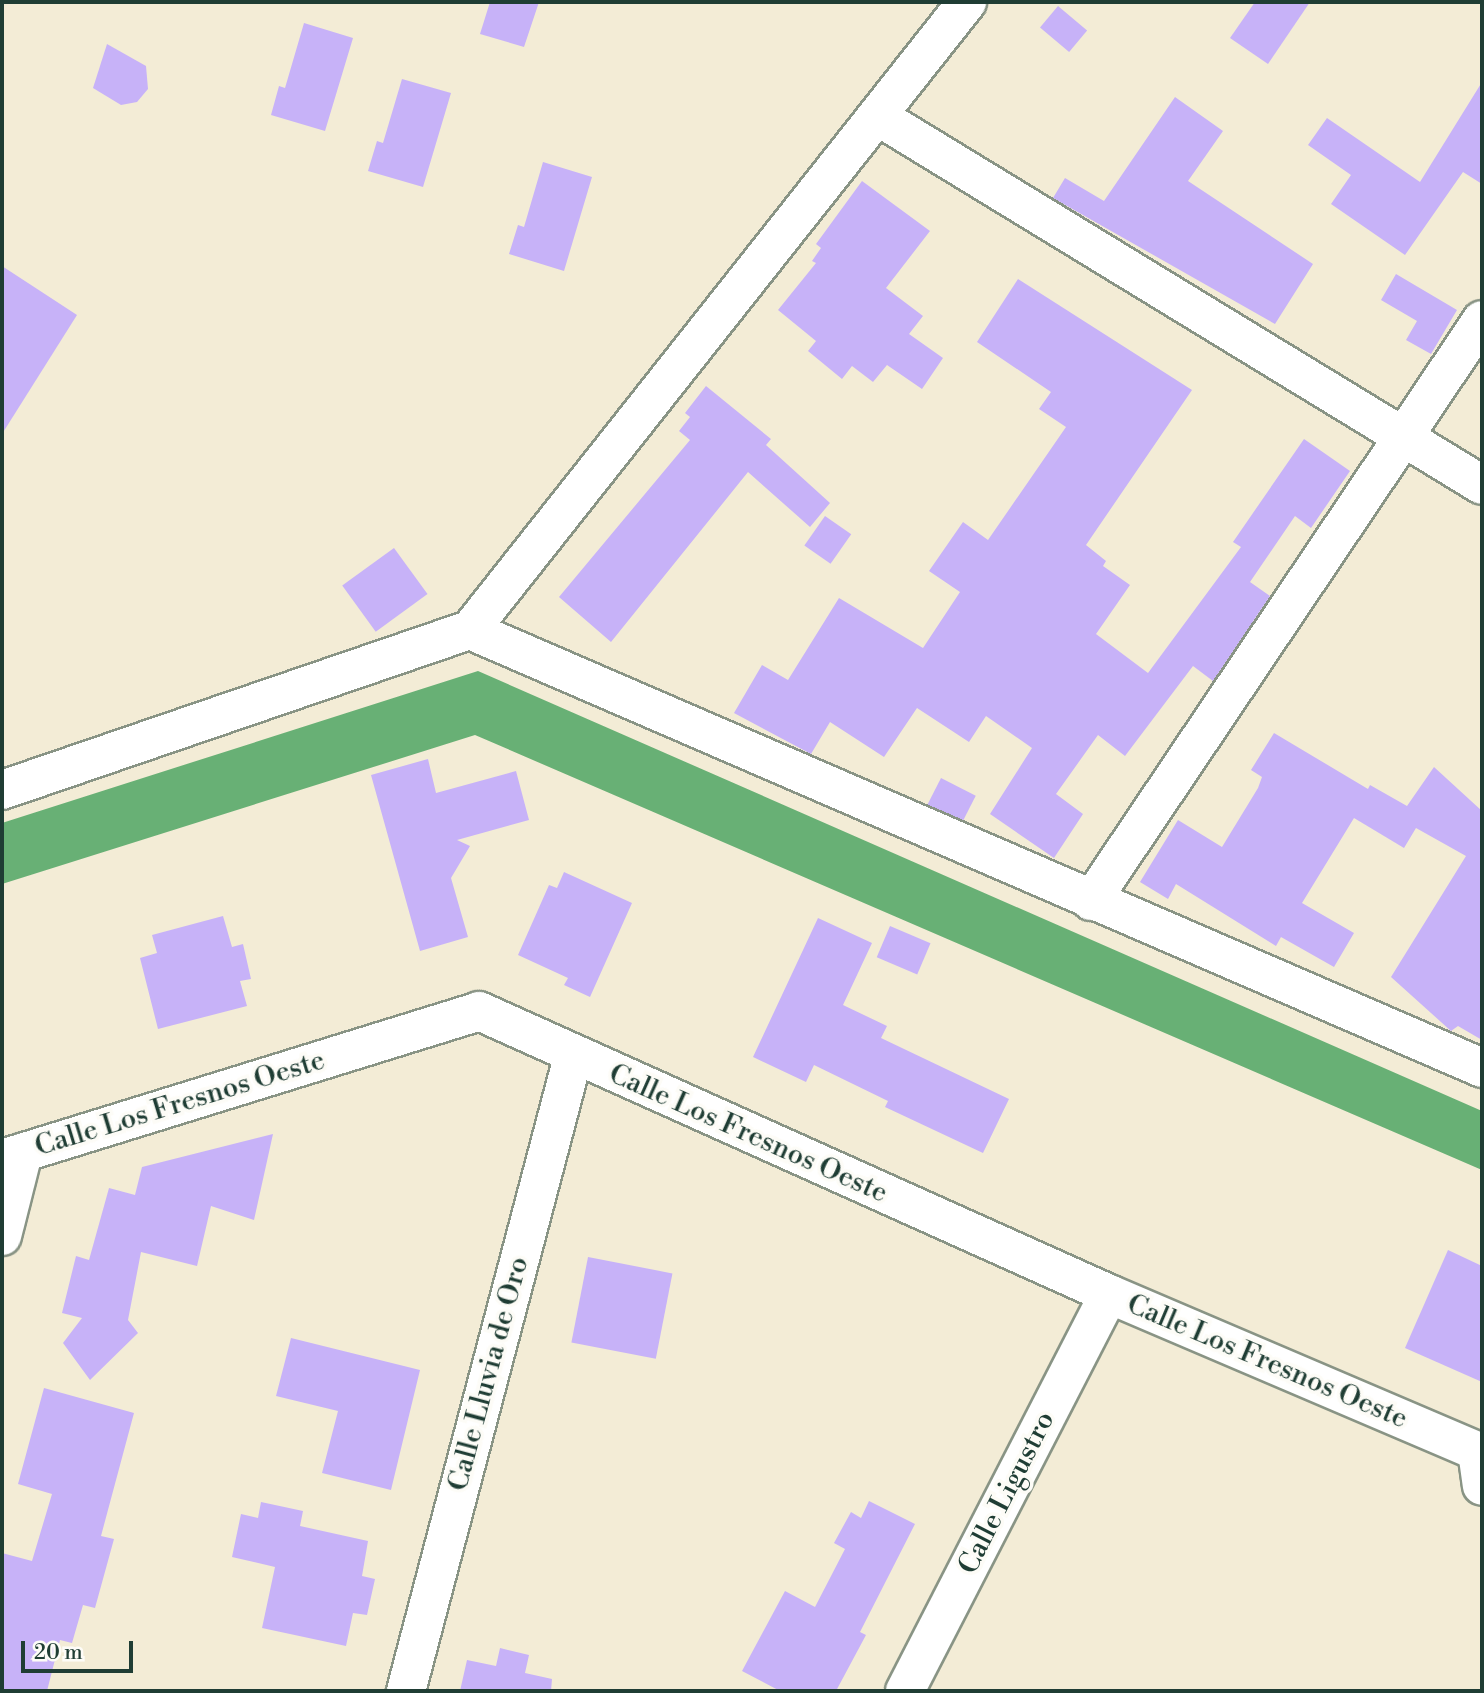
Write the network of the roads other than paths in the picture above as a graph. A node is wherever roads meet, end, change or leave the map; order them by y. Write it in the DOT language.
graph roads {
  1 [pos="967,2"];
  2 [pos="879,117"];
  3 [pos="1482,320"];
  4 [pos="1403,435"];
  5 [pos="1482,485"];
  6 [pos="470,630"];
  7 [pos="2,790"];
  8 [pos="1091,901"];
  9 [pos="573,1057"];
  10 [pos="1482,1068"];
  11 [pos="12,1156"];
  12 [pos="2,1236"];
  13 [pos="1109,1294"];
  14 [pos="1480,1469"];
  15 [pos="406,1691"];
  16 [pos="905,1691"];
  1 -- 2 [label="street"];
  2 -- 4 [label="street"];
  2 -- 6 [label="street"];
  3 -- 4 [label="street"];
  4 -- 5 [label="street"];
  4 -- 8 [label="street"];
  6 -- 7 [label="street"];
  6 -- 8 [label="street"];
  8 -- 10 [label="street"];
  9 -- 11 [label="street, Calle Los Fresnos Oeste"];
  9 -- 13 [label="street, Calle Los Fresnos Oeste"];
  9 -- 15 [label="street, Calle Lluvia de Oro"];
  11 -- 12 [label="street"];
  13 -- 14 [label="street, Calle Los Fresnos Oeste"];
  13 -- 16 [label="street, Calle Ligustro"];
}
